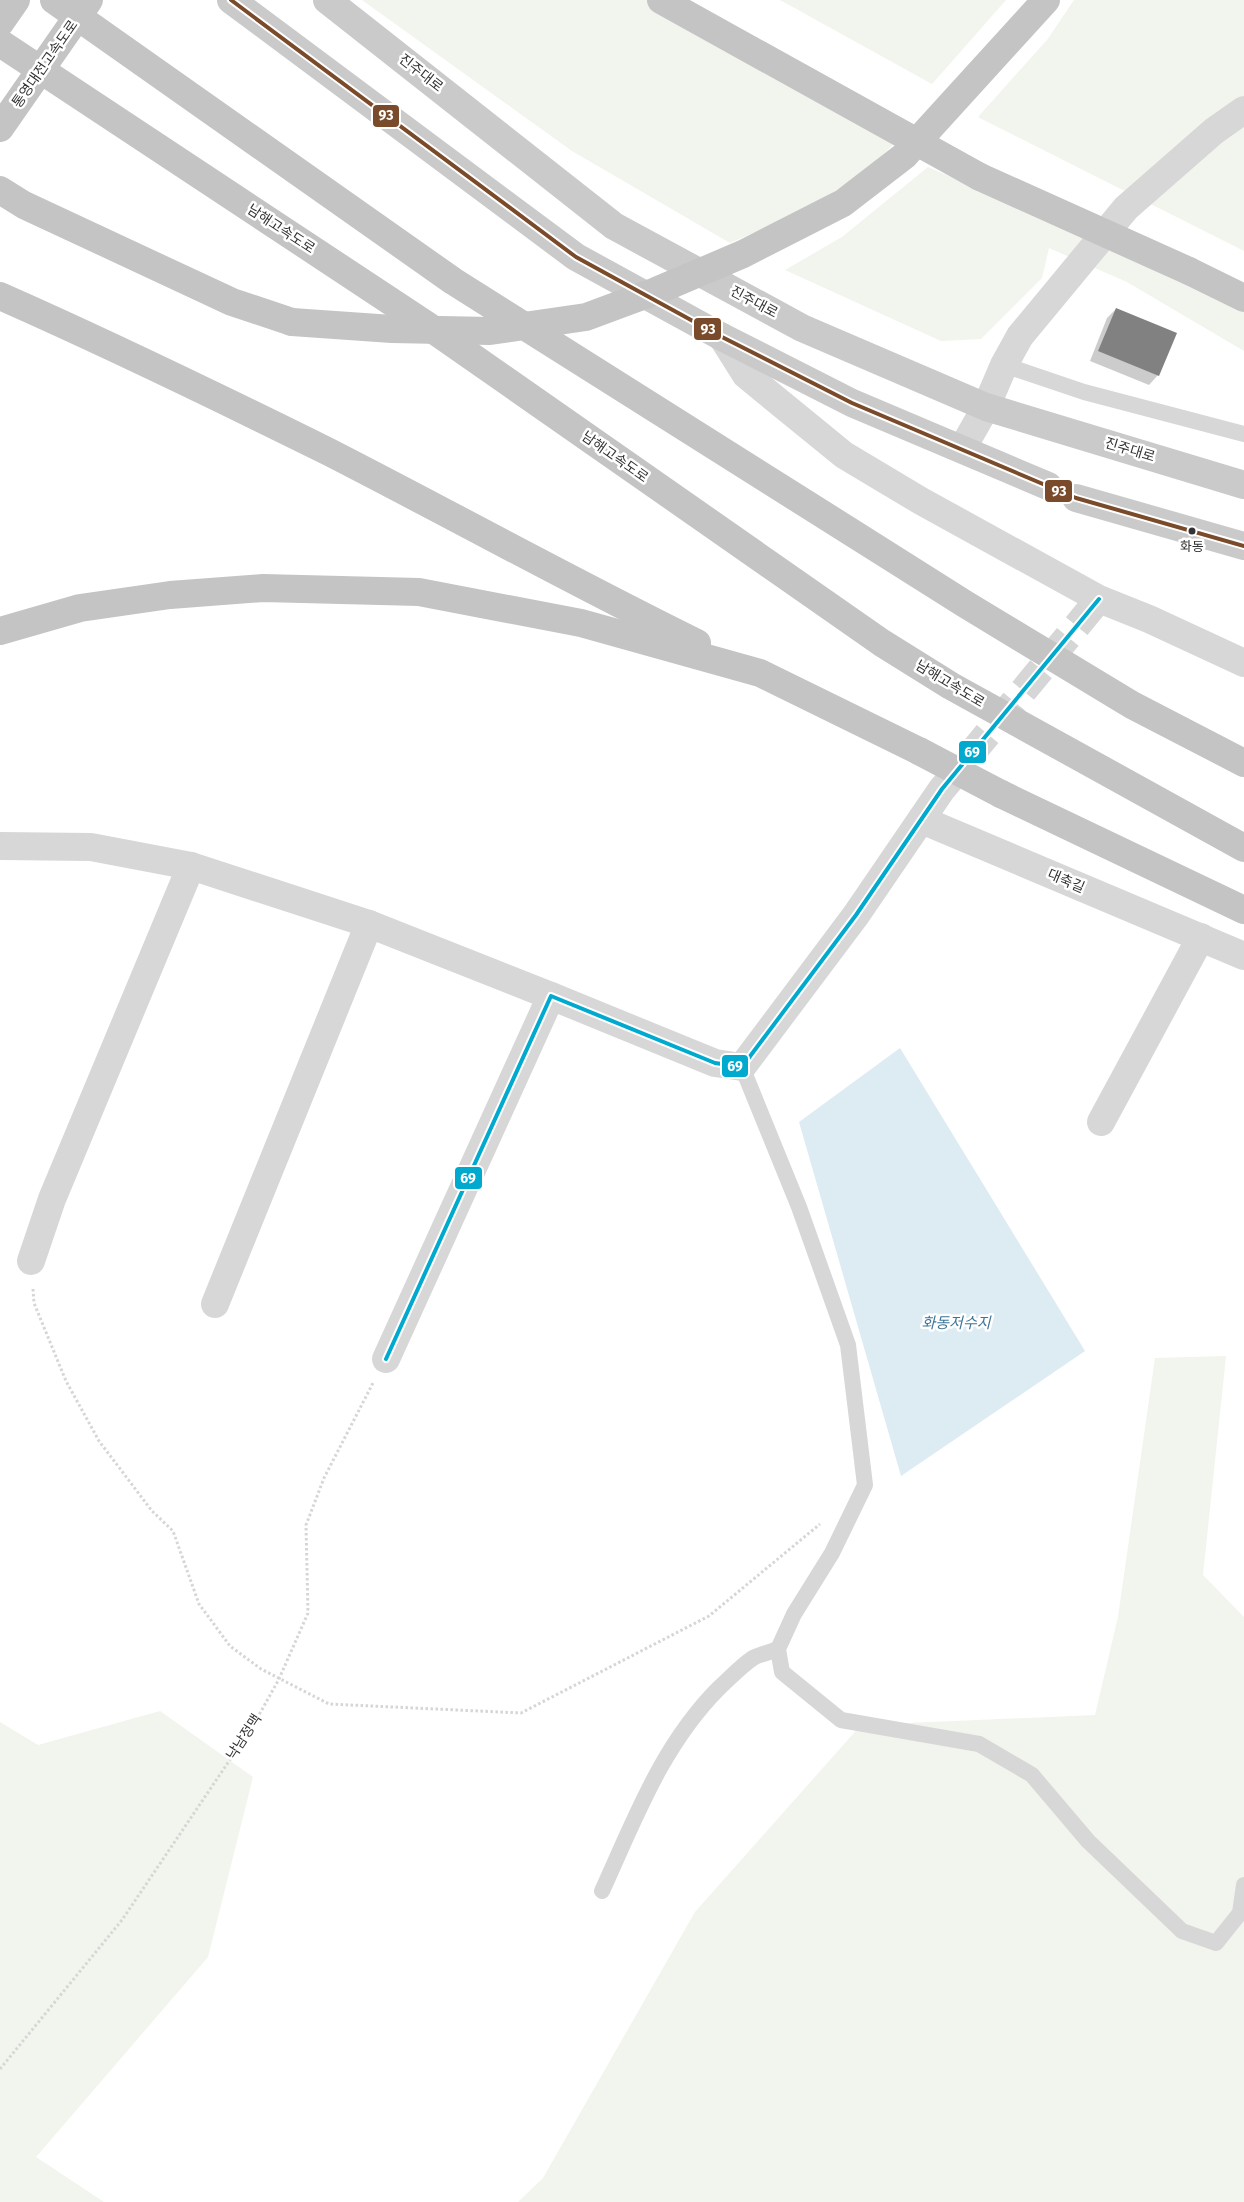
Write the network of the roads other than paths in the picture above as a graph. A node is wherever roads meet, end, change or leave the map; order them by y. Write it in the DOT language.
graph roads {
  1 [pos="16,0"];
  2 [pos="54,0"];
  3 [pos="89,0"];
  4 [pos="231,0"];
  5 [pos="327,0"];
  6 [pos="662,0"];
  7 [pos="1046,0"];
  8 [pos="0,23"];
  9 [pos="0,43"];
  10 [pos="1244,110"];
  11 [pos="0,128"];
  12 [pos="0,190"];
  13 [pos="0,296"];
  14 [pos="1244,298"];
  15 [pos="722,337"];
  16 [pos="1004,365"];
  17 [pos="986,407"];
  18 [pos="1244,434"];
  19 [pos="962,449"];
  20 [pos="1244,485"];
  21 [pos="1048,486"];
  22 [pos="1076,498"];
  23 [pos="1244,546"];
  24 [pos="0,631"];
  25 [pos="1244,663"];
  26 [pos="760,674"];
  27 [pos="1244,763"];
  28 [pos="942,789"];
  29 [pos="922,820"];
  30 [pos="0,846"];
  31 [pos="1244,848"];
  32 [pos="191,866"];
  33 [pos="1244,910"];
  34 [pos="370,924"];
  35 [pos="1201,937"];
  36 [pos="1244,956"];
  37 [pos="551,996"];
  38 [pos="742,1067"];
  39 [pos="1101,1122"];
  40 [pos="31,1261"];
  41 [pos="215,1304"];
  42 [pos="386,1359"];
  43 [pos="778,1648"];
  44 [pos="1244,1885"];
  45 [pos="602,1891"];
  1 -- 8 [label="highway"];
  2 -- 27 [label="highway"];
  3 -- 11 [label="highway, 통영대전고속도로, bridge"];
  4 -- 15 [label="main road"];
  5 -- 17 [label="main road, 진주대로"];
  6 -- 14 [label="highway, bridge"];
  7 -- 12 [label="highway, bridge"];
  9 -- 31 [label="highway, 남해고속도로"];
  10 -- 16 [label="street"];
  13 -- 26 [label="highway"];
  15 -- 19 [label="main road"];
  15 -- 25 [label="street"];
  16 -- 17 [label="street"];
  16 -- 18 [label="lane"];
  17 -- 19 [label="street"];
  17 -- 20 [label="main road, 진주대로"];
  19 -- 21 [label="main road"];
  22 -- 23 [label="main road"];
  24 -- 26 [label="highway"];
  26 -- 33 [label="highway, bridge"];
  28 -- 29 [label="street"];
  29 -- 35 [label="street, 대축길"];
  29 -- 38 [label="street"];
  30 -- 32 [label="street"];
  32 -- 34 [label="street"];
  32 -- 40 [label="street"];
  34 -- 37 [label="street"];
  34 -- 41 [label="street"];
  35 -- 36 [label="street, 대축길"];
  35 -- 39 [label="street"];
  37 -- 38 [label="street"];
  37 -- 42 [label="street"];
  38 -- 43 [label="lane"];
  43 -- 44 [label="lane"];
  43 -- 45 [label="lane"];
}
